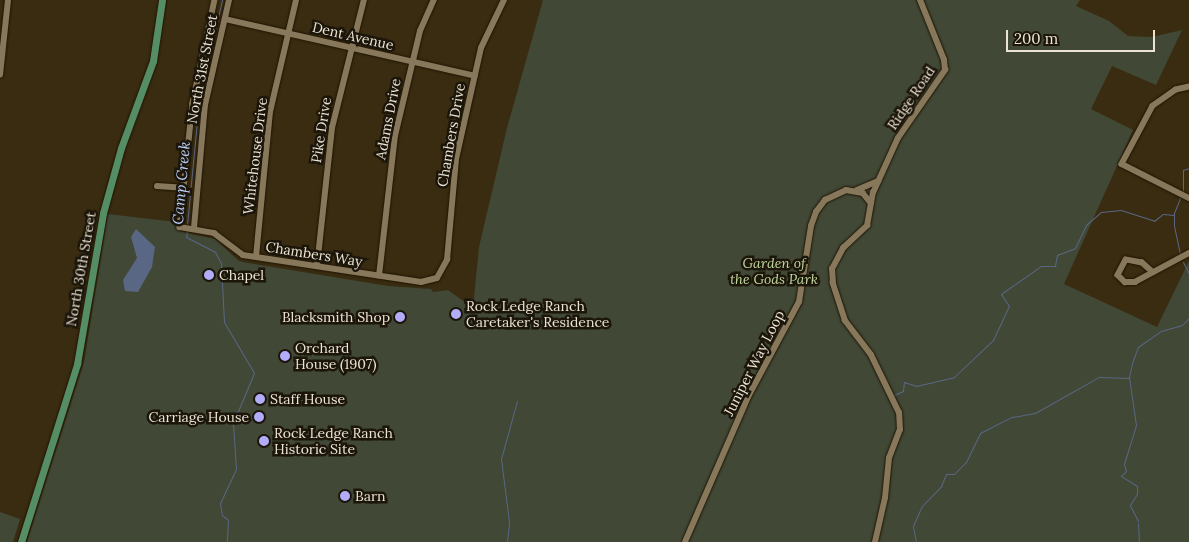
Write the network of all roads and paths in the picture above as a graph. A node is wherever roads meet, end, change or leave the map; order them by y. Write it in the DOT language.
graph roads {
  1 [pos="8,0"];
  2 [pos="162,0"];
  3 [pos="215,0"];
  4 [pos="229,0"];
  5 [pos="296,0"];
  6 [pos="364,0"];
  7 [pos="434,0"];
  8 [pos="504,0"];
  9 [pos="920,0"];
  10 [pos="225,19"];
  11 [pos="288,33"];
  12 [pos="350,48"];
  13 [pos="413,62"];
  14 [pos="0,75"];
  15 [pos="474,76"];
  16 [pos="1189,87"];
  17 [pos="878,181"];
  18 [pos="157,186"];
  19 [pos="184,188"];
  20 [pos="857,190"];
  21 [pos="1189,198"];
  22 [pos="872,204"];
  23 [pos="194,228"];
  24 [pos="1189,253"];
  25 [pos="256,257"];
  26 [pos="316,266"];
  27 [pos="1151,271"];
  28 [pos="379,276"];
  29 [pos="439,281"];
  30 [pos="21,542"];
  31 [pos="685,542"];
  32 [pos="875,542"];
  1 -- 14 [label="street"];
  2 -- 30 [label="main road, North 30th Street"];
  3 -- 19 [label="street, North 31st Street"];
  4 -- 10 [label="street, North 31st Street"];
  5 -- 11 [label="street, Whitehouse Drive"];
  6 -- 12 [label="street, Pike Drive"];
  7 -- 13 [label="street, Adams Drive"];
  8 -- 15 [label="street, Chambers Drive"];
  9 -- 17 [label="street, Ridge Road"];
  10 -- 11 [label="street, Dent Avenue"];
  10 -- 23 [label="street, North 31st Street"];
  11 -- 12 [label="street, Dent Avenue"];
  11 -- 25 [label="street, Whitehouse Drive"];
  12 -- 13 [label="street, Dent Avenue"];
  12 -- 26 [label="street, Pike Drive"];
  13 -- 15 [label="street, Dent Avenue"];
  13 -- 28 [label="street, Adams Drive"];
  15 -- 29 [label="street, Chambers Drive"];
  16 -- 21 [label="street"];
  17 -- 20 [label="street"];
  17 -- 22 [label="street, Ridge Road"];
  18 -- 19 [label="street"];
  19 -- 23 [label="street, North 31st Street"];
  20 -- 22 [label="street"];
  20 -- 31 [label="street, Juniper Way Loop"];
  22 -- 32 [label="street"];
  23 -- 25 [label="street, Chambers Way"];
  24 -- 27 [label="street"];
  25 -- 26 [label="street, Chambers Way"];
  26 -- 28 [label="street, Chambers Way"];
  27 -- 27 [label="street"];
  28 -- 29 [label="street, Chambers Way"];
}
